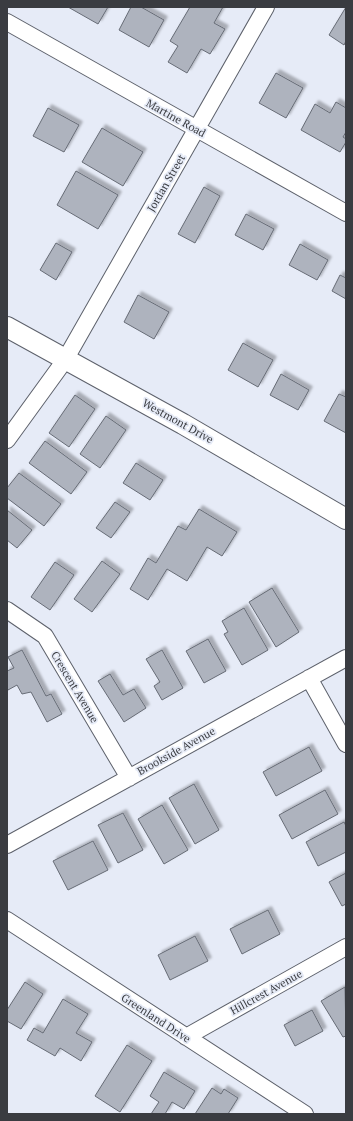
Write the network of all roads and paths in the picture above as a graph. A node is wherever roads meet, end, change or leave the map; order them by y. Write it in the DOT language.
graph roads {
  1 [pos="266,7"];
  2 [pos="7,22"];
  3 [pos="197,129"];
  4 [pos="346,213"];
  5 [pos="7,327"];
  6 [pos="66,360"];
  7 [pos="7,440"];
  8 [pos="346,519"];
  9 [pos="7,610"];
  10 [pos="346,658"];
  11 [pos="309,678"];
  12 [pos="346,744"];
  13 [pos="129,778"];
  14 [pos="7,845"];
  15 [pos="7,920"];
  16 [pos="346,947"];
  17 [pos="186,1037"];
  18 [pos="305,1114"];
  1 -- 3 [label="street, Jordan Street"];
  2 -- 3 [label="street, Martine Road"];
  3 -- 4 [label="street, Martine Road"];
  3 -- 6 [label="street, Jordan Street"];
  5 -- 6 [label="street, Westmont Drive"];
  6 -- 7 [label="street"];
  6 -- 8 [label="street, Westmont Drive"];
  9 -- 13 [label="street, Crescent Avenue"];
  10 -- 11 [label="street, Brookside Avenue"];
  11 -- 12 [label="street"];
  11 -- 13 [label="street, Brookside Avenue"];
  13 -- 14 [label="street, Brookside Avenue"];
  15 -- 17 [label="street, Greenland Drive"];
  16 -- 17 [label="street, Hillcrest Avenue"];
  17 -- 18 [label="street, Greenland Drive"];
}
